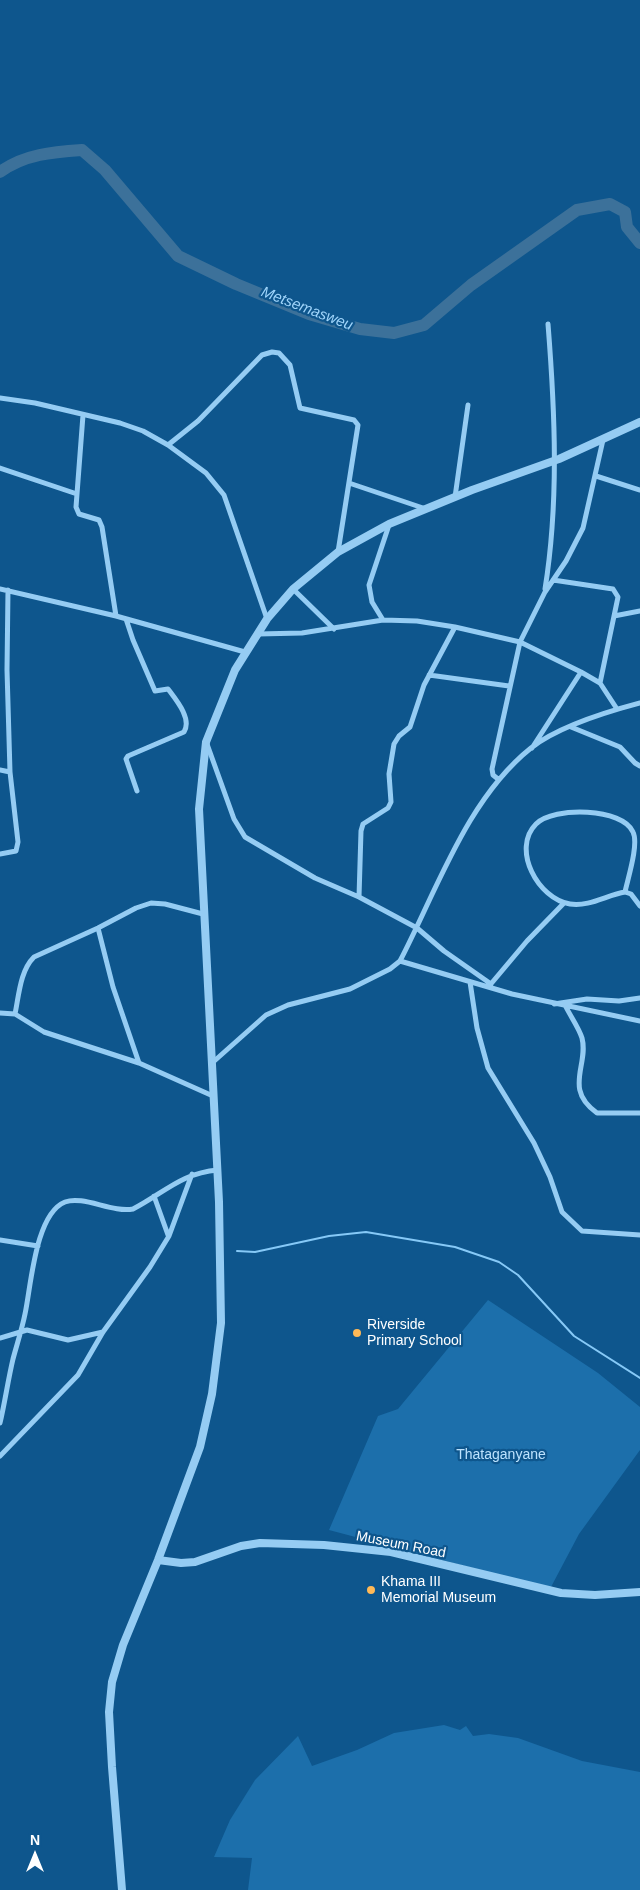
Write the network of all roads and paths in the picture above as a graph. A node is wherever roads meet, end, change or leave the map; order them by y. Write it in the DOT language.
graph roads {
  1 [pos="548,324"];
  2 [pos="0,398"];
  3 [pos="468,405"];
  4 [pos="83,415"];
  5 [pos="640,422"];
  6 [pos="603,440"];
  7 [pos="168,444"];
  8 [pos="553,461"];
  9 [pos="0,468"];
  10 [pos="596,476"];
  11 [pos="349,483"];
  12 [pos="640,490"];
  13 [pos="77,494"];
  14 [pos="455,497"];
  15 [pos="426,509"];
  16 [pos="389,524"];
  17 [pos="338,552"];
  18 [pos="553,580"];
  19 [pos="0,589"];
  20 [pos="293,589"];
  21 [pos="8,590"];
  22 [pos="545,592"];
  23 [pos="640,610"];
  24 [pos="116,616"];
  25 [pos="614,616"];
  26 [pos="126,619"];
  27 [pos="267,619"];
  28 [pos="384,620"];
  29 [pos="455,627"];
  30 [pos="334,628"];
  31 [pos="257,634"];
  32 [pos="520,642"];
  33 [pos="245,652"];
  34 [pos="581,672"];
  35 [pos="429,675"];
  36 [pos="600,682"];
  37 [pos="509,686"];
  38 [pos="640,703"];
  39 [pos="617,709"];
  40 [pos="570,726"];
  41 [pos="206,742"];
  42 [pos="532,748"];
  43 [pos="640,766"];
  44 [pos="0,770"];
  45 [pos="10,772"];
  46 [pos="498,779"];
  47 [pos="137,791"];
  48 [pos="0,854"];
  49 [pos="625,892"];
  50 [pos="359,897"];
  51 [pos="564,903"];
  52 [pos="640,906"];
  53 [pos="203,914"];
  54 [pos="98,928"];
  55 [pos="417,928"];
  56 [pos="400,961"];
  57 [pos="470,982"];
  58 [pos="490,986"];
  59 [pos="640,998"];
  60 [pos="552,1004"];
  61 [pos="566,1007"];
  62 [pos="0,1013"];
  63 [pos="15,1014"];
  64 [pos="640,1021"];
  65 [pos="139,1063"];
  66 [pos="212,1063"];
  67 [pos="214,1096"];
  68 [pos="640,1113"];
  69 [pos="218,1170"];
  70 [pos="192,1174"];
  71 [pos="154,1196"];
  72 [pos="640,1235"];
  73 [pos="168,1236"];
  74 [pos="0,1240"];
  75 [pos="38,1246"];
  76 [pos="21,1331"];
  77 [pos="103,1332"];
  78 [pos="0,1338"];
  79 [pos="0,1423"];
  80 [pos="0,1456"];
  81 [pos="158,1560"];
  82 [pos="640,1592"];
  83 [pos="122,1890"];
  1 -- 8 [label="street"];
  2 -- 4 [label="street"];
  3 -- 14 [label="street"];
  4 -- 7 [label="street"];
  4 -- 13 [label="street"];
  5 -- 6 [label="street"];
  6 -- 8 [label="street"];
  6 -- 10 [label="street"];
  7 -- 11 [label="street"];
  7 -- 27 [label="street"];
  8 -- 14 [label="street"];
  8 -- 22 [label="street"];
  9 -- 13 [label="street"];
  10 -- 12 [label="street"];
  10 -- 18 [label="street"];
  11 -- 15 [label="street"];
  11 -- 17 [label="street"];
  13 -- 24 [label="street"];
  14 -- 15 [label="street"];
  15 -- 16 [label="street"];
  16 -- 17 [label="street"];
  16 -- 28 [label="street"];
  17 -- 20 [label="street"];
  18 -- 22 [label="street"];
  18 -- 25 [label="street"];
  19 -- 21 [label="street"];
  20 -- 27 [label="street"];
  20 -- 30 [label="street"];
  21 -- 24 [label="street"];
  21 -- 45 [label="street"];
  22 -- 32 [label="street"];
  23 -- 25 [label="street"];
  24 -- 26 [label="street"];
  25 -- 36 [label="street"];
  26 -- 33 [label="street"];
  26 -- 47 [label="street"];
  27 -- 31 [label="street"];
  28 -- 29 [label="street"];
  28 -- 30 [label="street"];
  29 -- 32 [label="street"];
  29 -- 35 [label="street"];
  30 -- 31 [label="street"];
  31 -- 33 [label="street"];
  32 -- 34 [label="street"];
  32 -- 37 [label="street"];
  33 -- 41 [label="street"];
  34 -- 36 [label="street"];
  34 -- 42 [label="street"];
  35 -- 37 [label="street"];
  35 -- 50 [label="street"];
  36 -- 39 [label="street"];
  37 -- 46 [label="street"];
  38 -- 39 [label="street"];
  39 -- 40 [label="street"];
  40 -- 42 [label="street"];
  40 -- 43 [label="street"];
  41 -- 50 [label="street"];
  41 -- 53 [label="street"];
  42 -- 46 [label="street"];
  44 -- 45 [label="street"];
  45 -- 48 [label="street"];
  46 -- 55 [label="street"];
  49 -- 51 [label="street"];
  49 -- 51 [label="street"];
  49 -- 52 [label="street"];
  50 -- 55 [label="street"];
  51 -- 58 [label="street"];
  53 -- 54 [label="street"];
  53 -- 66 [label="street"];
  54 -- 63 [label="street"];
  54 -- 65 [label="street"];
  55 -- 56 [label="street"];
  55 -- 58 [label="street"];
  56 -- 57 [label="street"];
  56 -- 66 [label="street"];
  57 -- 58 [label="street"];
  57 -- 72 [label="street"];
  58 -- 60 [label="street"];
  59 -- 60 [label="street"];
  60 -- 61 [label="street"];
  61 -- 64 [label="street"];
  61 -- 68 [label="street"];
  62 -- 63 [label="street"];
  63 -- 65 [label="street"];
  65 -- 67 [label="street"];
  66 -- 67 [label="street"];
  67 -- 69 [label="street"];
  69 -- 70 [label="street"];
  69 -- 81 [label="street"];
  70 -- 71 [label="street"];
  70 -- 73 [label="street"];
  71 -- 73 [label="street"];
  71 -- 75 [label="street"];
  73 -- 77 [label="street"];
  74 -- 75 [label="street"];
  75 -- 76 [label="street"];
  76 -- 77 [label="street"];
  76 -- 78 [label="street"];
  76 -- 79 [label="street"];
  77 -- 80 [label="street"];
  81 -- 82 [label="street, Museum Road"];
  81 -- 83 [label="street"];
}
